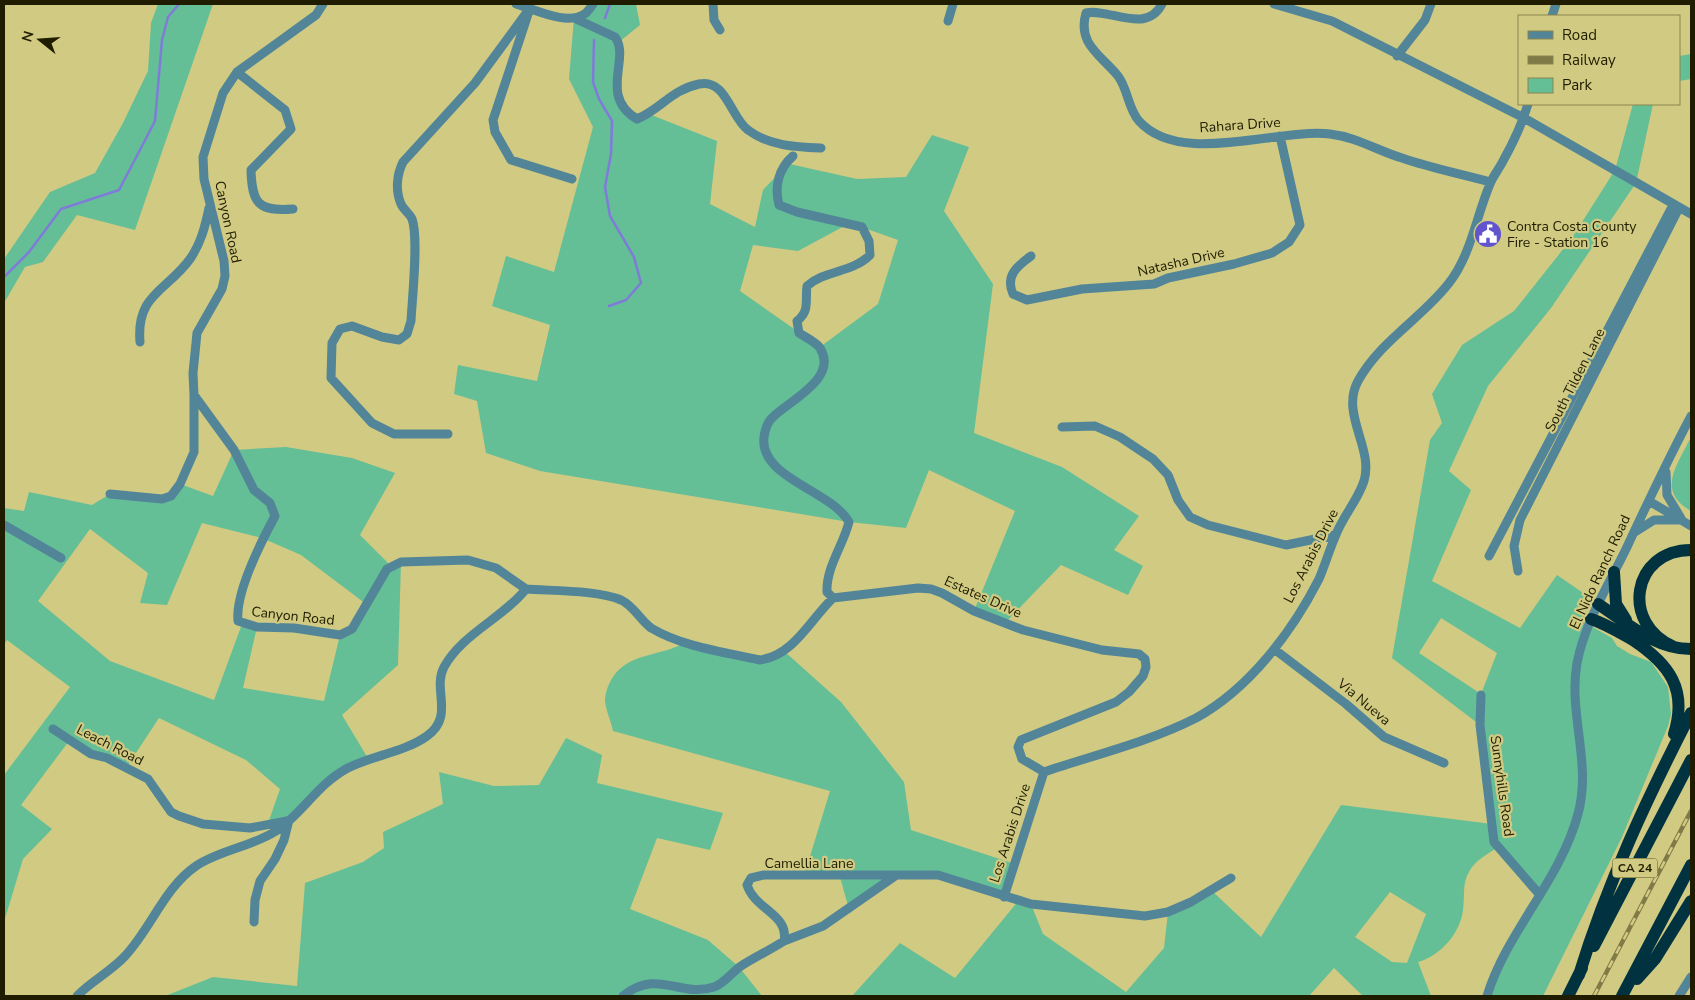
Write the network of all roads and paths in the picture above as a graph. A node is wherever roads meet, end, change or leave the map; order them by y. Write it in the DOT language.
graph roads {
  1 [pos="323,4"];
  2 [pos="516,4"];
  3 [pos="593,4"];
  4 [pos="714,4"];
  5 [pos="953,4"];
  6 [pos="1162,4"];
  7 [pos="1274,4"];
  8 [pos="1431,4"];
  9 [pos="530,8"];
  10 [pos="574,18"];
  11 [pos="948,21"];
  12 [pos="720,30"];
  13 [pos="1397,56"];
  14 [pos="237,72"];
  15 [pos="1528,105"];
  16 [pos="1524,118"];
  17 [pos="1280,136"];
  18 [pos="821,148"];
  19 [pos="793,156"];
  20 [pos="572,179"];
  21 [pos="1490,182"];
  22 [pos="210,205"];
  23 [pos="1676,206"];
  24 [pos="293,209"];
  25 [pos="1691,214"];
  26 [pos="1031,256"];
  27 [pos="140,342"];
  28 [pos="194,395"];
  29 [pos="1691,416"];
  30 [pos="1062,427"];
  31 [pos="448,434"];
  32 [pos="1666,466"];
  33 [pos="110,494"];
  34 [pos="1649,500"];
  35 [pos="1682,520"];
  36 [pos="4,525"];
  37 [pos="1691,526"];
  38 [pos="1335,534"];
  39 [pos="1633,534"];
  40 [pos="1691,550"];
  41 [pos="1489,556"];
  42 [pos="61,558"];
  43 [pos="1518,570"];
  44 [pos="1614,572"];
  45 [pos="526,589"];
  46 [pos="833,598"];
  47 [pos="1598,604"];
  48 [pos="1592,618"];
  49 [pos="1633,628"];
  50 [pos="1674,647"];
  51 [pos="1274,649"];
  52 [pos="1691,649"];
  53 [pos="1481,694"];
  54 [pos="1691,713"];
  55 [pos="54,729"];
  56 [pos="1667,759"];
  57 [pos="1691,760"];
  58 [pos="1444,763"];
  59 [pos="1044,772"];
  60 [pos="288,820"];
  61 [pos="1691,865"];
  62 [pos="895,876"];
  63 [pos="1231,878"];
  64 [pos="1540,895"];
  65 [pos="1004,896"];
  66 [pos="1691,902"];
  67 [pos="254,922"];
  68 [pos="784,941"];
  69 [pos="1578,975"];
  70 [pos="1691,977"];
  71 [pos="1623,995"];
  72 [pos="77,996"];
  73 [pos="623,996"];
  74 [pos="1487,996"];
  75 [pos="1568,996"];
  76 [pos="1679,996"];
  1 -- 14 [label="street, Canyon Road"];
  2 -- 9 [label="street"];
  3 -- 10 [label="street"];
  4 -- 12 [label="street"];
  5 -- 11 [label="street"];
  6 -- 17 [label="street, Rahara Drive"];
  7 -- 13 [label="street"];
  8 -- 13 [label="street"];
  9 -- 10 [label="street"];
  9 -- 20 [label="street"];
  9 -- 31 [label="street"];
  10 -- 18 [label="street"];
  13 -- 16 [label="street"];
  14 -- 22 [label="street, Canyon Road"];
  14 -- 24 [label="street"];
  15 -- 16 [label="street, Los Arabis Drive"];
  16 -- 21 [label="street, Los Arabis Drive"];
  16 -- 23 [label="street"];
  17 -- 21 [label="street, Rahara Drive"];
  17 -- 26 [label="street, Natasha Drive"];
  19 -- 46 [label="street"];
  21 -- 38 [label="street, Los Arabis Drive"];
  22 -- 27 [label="street"];
  22 -- 28 [label="street, Canyon Road"];
  23 -- 25 [label="street"];
  23 -- 41 [label="street"];
  23 -- 43 [label="street, South Tilden Lane"];
  28 -- 33 [label="street"];
  28 -- 45 [label="street, Canyon Road"];
  29 -- 32 [label="street, El Nido Ranch Road"];
  30 -- 38 [label="street"];
  32 -- 34 [label="street, El Nido Ranch Road"];
  32 -- 35 [label="street"];
  34 -- 35 [label="street"];
  34 -- 39 [label="street, El Nido Ranch Road"];
  35 -- 37 [label="street"];
  35 -- 39 [label="street"];
  36 -- 42 [label="street"];
  38 -- 51 [label="street, Los Arabis Drive"];
  39 -- 44 [label="street, El Nido Ranch Road"];
  40 -- 50 [label="highway"];
  44 -- 47 [label="street, El Nido Ranch Road"];
  44 -- 49 [label="highway"];
  45 -- 46 [label="street"];
  45 -- 60 [label="street"];
  46 -- 59 [label="street, Estates Drive"];
  47 -- 48 [label="street, El Nido Ranch Road"];
  47 -- 49 [label="highway"];
  48 -- 56 [label="highway"];
  48 -- 64 [label="street, El Nido Ranch Road"];
  49 -- 50 [label="highway"];
  50 -- 52 [label="highway"];
  51 -- 58 [label="street, Via Nueva"];
  51 -- 59 [label="street, Los Arabis Drive"];
  53 -- 64 [label="street, Sunnyhills Road"];
  54 -- 56 [label="highway"];
  55 -- 60 [label="street, Leach Road"];
  56 -- 69 [label="highway"];
  57 -- 69 [label="highway, CA 24"];
  59 -- 65 [label="street, Los Arabis Drive"];
  60 -- 67 [label="street"];
  60 -- 72 [label="street"];
  61 -- 71 [label="highway"];
  62 -- 65 [label="street, Camellia Lane"];
  62 -- 68 [label="street"];
  62 -- 68 [label="street, Camellia Lane"];
  63 -- 65 [label="street, Los Arabis Drive"];
  64 -- 74 [label="street, El Nido Ranch Road"];
  66 -- 71 [label="highway"];
  68 -- 73 [label="street"];
  69 -- 75 [label="highway, CA 24"];
  70 -- 76 [label="street"];
}
